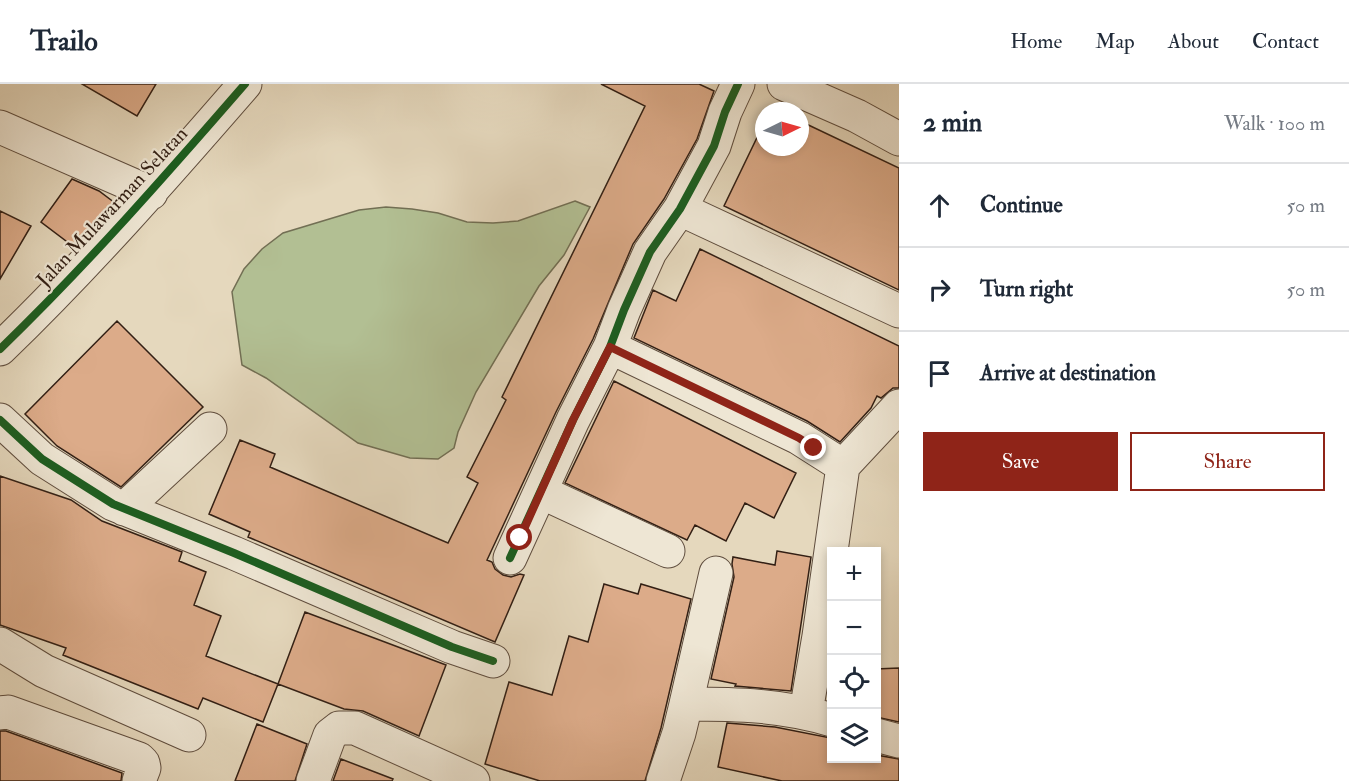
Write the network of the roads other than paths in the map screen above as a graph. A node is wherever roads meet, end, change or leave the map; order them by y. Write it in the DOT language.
graph roads {
  1 [pos="245,84"];
  2 [pos="738,84"];
  3 [pos="784,84"];
  4 [pos="0,127"];
  5 [pos="899,139"];
  6 [pos="151,193"];
  7 [pos="680,209"];
  8 [pos="899,311"];
  9 [pos="610,347"];
  10 [pos="0,349"];
  11 [pos="899,406"];
  12 [pos="0,420"];
  13 [pos="210,429"];
  14 [pos="843,466"];
  15 [pos="541,492"];
  16 [pos="124,509"];
  17 [pos="668,551"];
  18 [pos="510,558"];
  19 [pos="716,573"];
  20 [pos="0,644"];
  21 [pos="493,661"];
  22 [pos="686,704"];
  23 [pos="0,713"];
  24 [pos="819,716"];
  25 [pos="189,735"];
  26 [pos="881,736"];
  27 [pos="899,741"];
  28 [pos="139,781"];
  29 [pos="313,781"];
  30 [pos="473,781"];
  31 [pos="663,781"];
  1 -- 6 [label="street, Jalan Mulawarman Selatan"];
  2 -- 7 [label="street"];
  3 -- 5 [label="street"];
  4 -- 6 [label="street"];
  6 -- 10 [label="street, Jalan Mulawarman Selatan"];
  7 -- 8 [label="street"];
  7 -- 9 [label="street"];
  9 -- 14 [label="street"];
  9 -- 15 [label="street"];
  11 -- 14 [label="street"];
  12 -- 16 [label="street"];
  13 -- 16 [label="street"];
  14 -- 24 [label="street"];
  15 -- 17 [label="street"];
  15 -- 18 [label="street"];
  16 -- 21 [label="street"];
  19 -- 22 [label="street"];
  20 -- 25 [label="street"];
  22 -- 24 [label="street"];
  22 -- 31 [label="street"];
  23 -- 28 [label="street"];
  26 -- 27 [label="street"];
  29 -- 30 [label="street"];
}
